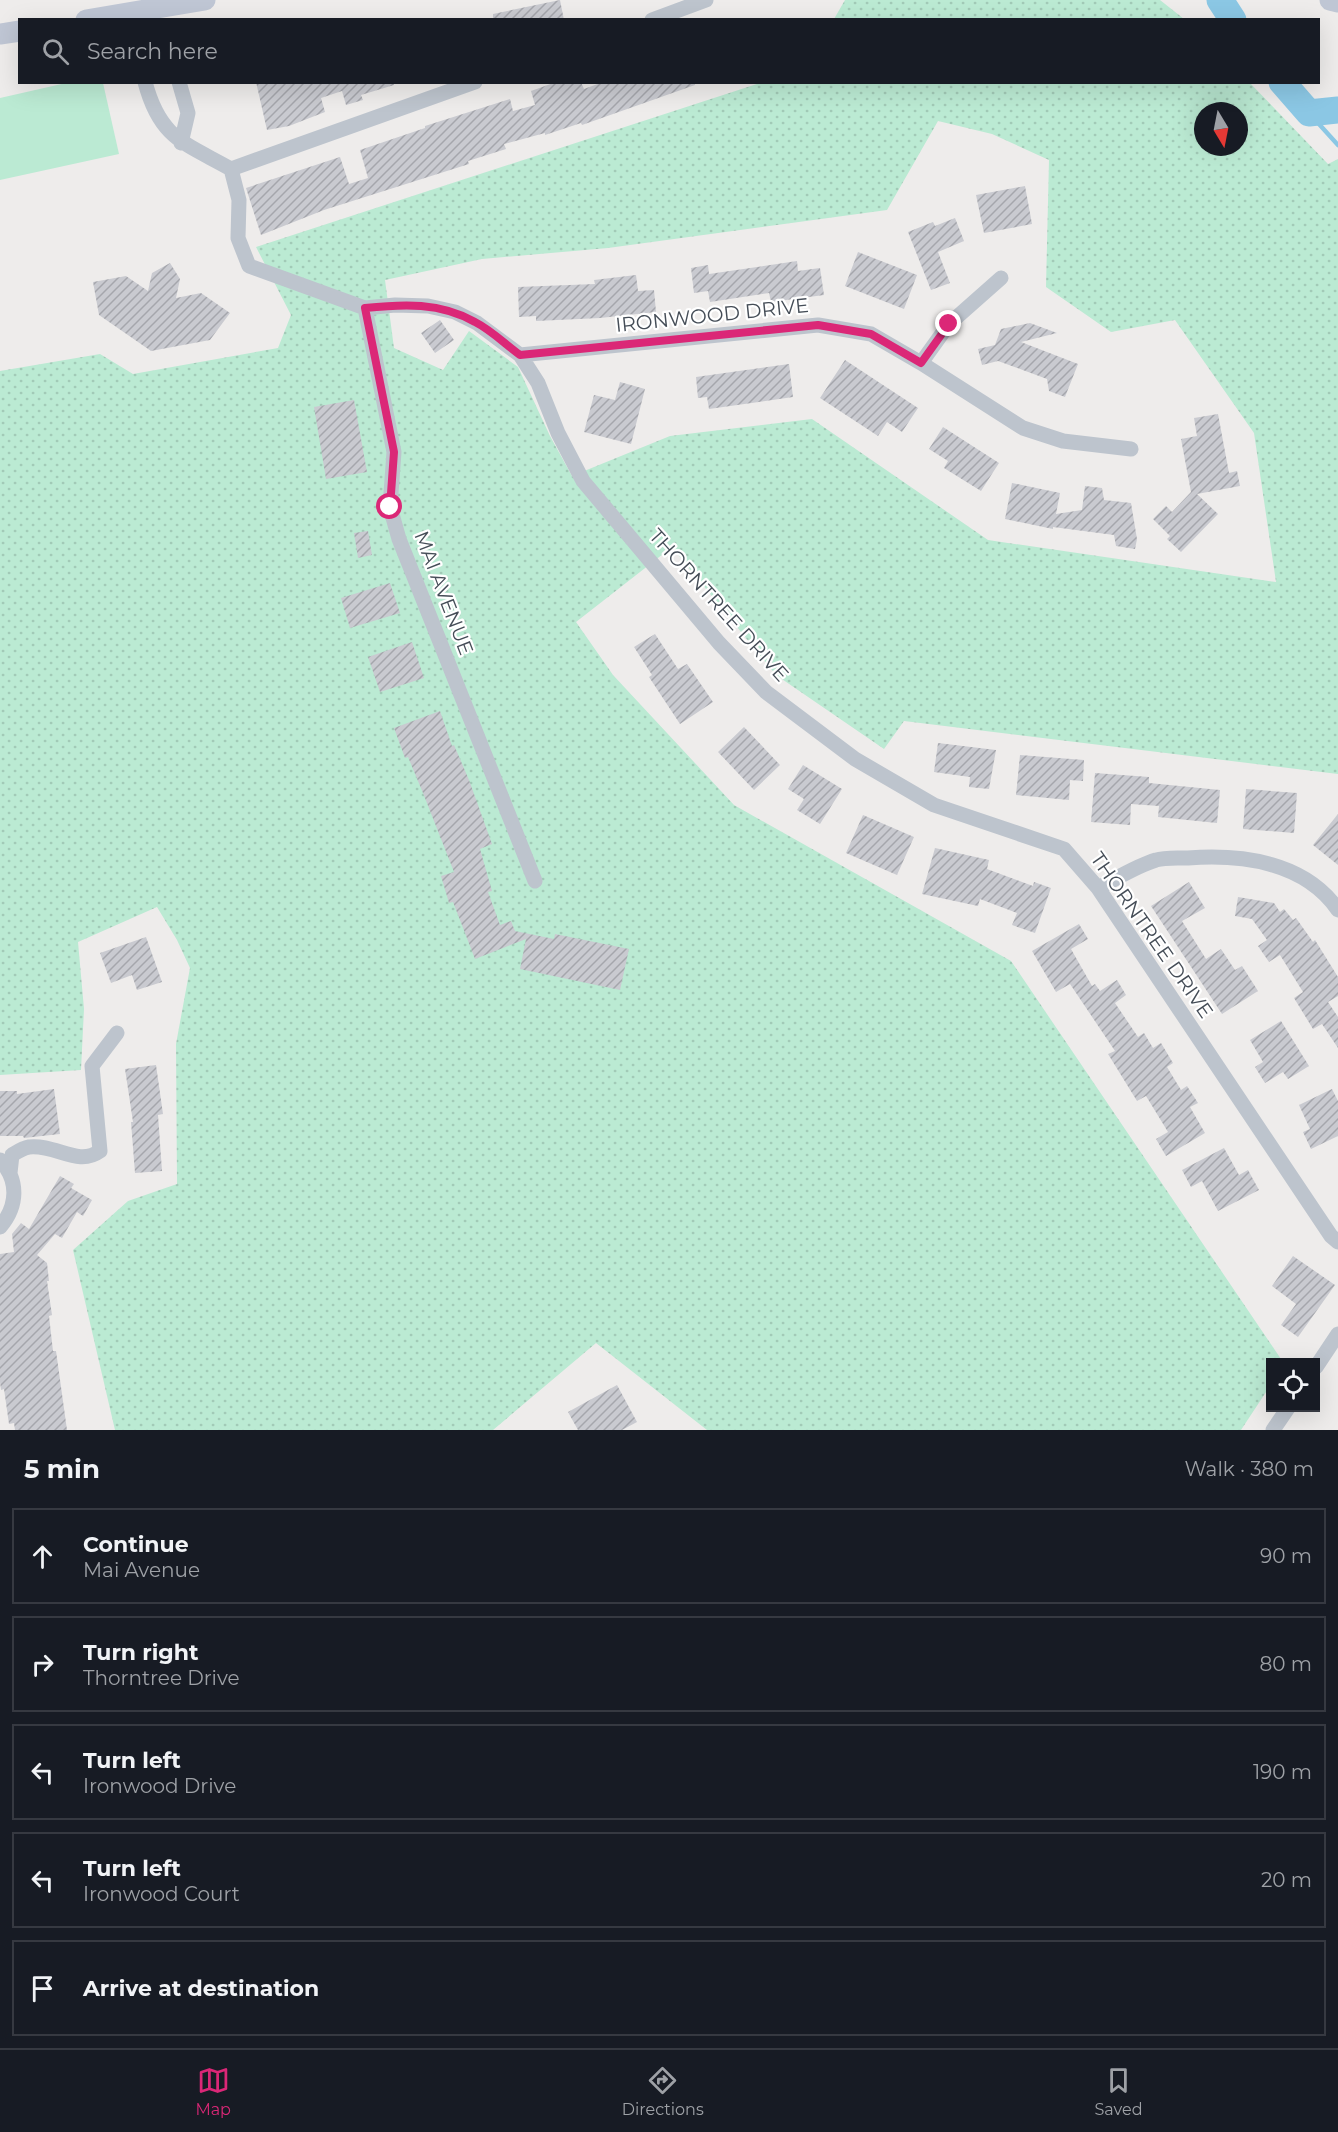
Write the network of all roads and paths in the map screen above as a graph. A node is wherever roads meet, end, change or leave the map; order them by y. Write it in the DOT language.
graph roads {
  1 [pos="205,0"];
  2 [pos="706,0"];
  3 [pos="1330,0"];
  4 [pos="1338,2"];
  5 [pos="160,13"];
  6 [pos="128,16"];
  7 [pos="107,18"];
  8 [pos="656,18"];
  9 [pos="18,31"];
  10 [pos="0,34"];
  11 [pos="146,84"];
  12 [pos="180,84"];
  13 [pos="469,84"];
  14 [pos="181,143"];
  15 [pos="231,169"];
  16 [pos="1001,278"];
  17 [pos="365,308"];
  18 [pos="520,355"];
  19 [pos="921,363"];
  20 [pos="1131,449"];
  21 [pos="535,880"];
  22 [pos="1098,888"];
  23 [pos="1338,910"];
  24 [pos="117,1033"];
  25 [pos="0,1160"];
  26 [pos="10,1173"];
  27 [pos="0,1227"];
  28 [pos="1338,1242"];
  29 [pos="1338,1334"];
  30 [pos="1320,1361"];
  31 [pos="1285,1412"];
  32 [pos="1273,1430"];
  1 -- 5 [label="main road"];
  2 -- 8 [label="street"];
  3 -- 4 [label="main road"];
  5 -- 6 [label="main road"];
  6 -- 7 [label="main road"];
  9 -- 10 [label="main road"];
  11 -- 14 [label="street"];
  12 -- 14 [label="street"];
  13 -- 15 [label="street"];
  14 -- 15 [label="street"];
  15 -- 17 [label="street, THORNTREE DRIVE"];
  16 -- 19 [label="street"];
  17 -- 18 [label="street, THORNTREE DRIVE"];
  17 -- 21 [label="street, MAI AVENUE"];
  18 -- 19 [label="street, IRONWOOD DRIVE"];
  18 -- 22 [label="street, THORNTREE DRIVE"];
  19 -- 20 [label="street, IRONWOOD DRIVE"];
  22 -- 23 [label="street"];
  22 -- 28 [label="street, THORNTREE DRIVE"];
  24 -- 26 [label="street"];
  25 -- 26 [label="street"];
  26 -- 27 [label="street"];
  29 -- 30 [label="street"];
  31 -- 32 [label="street"];
}
